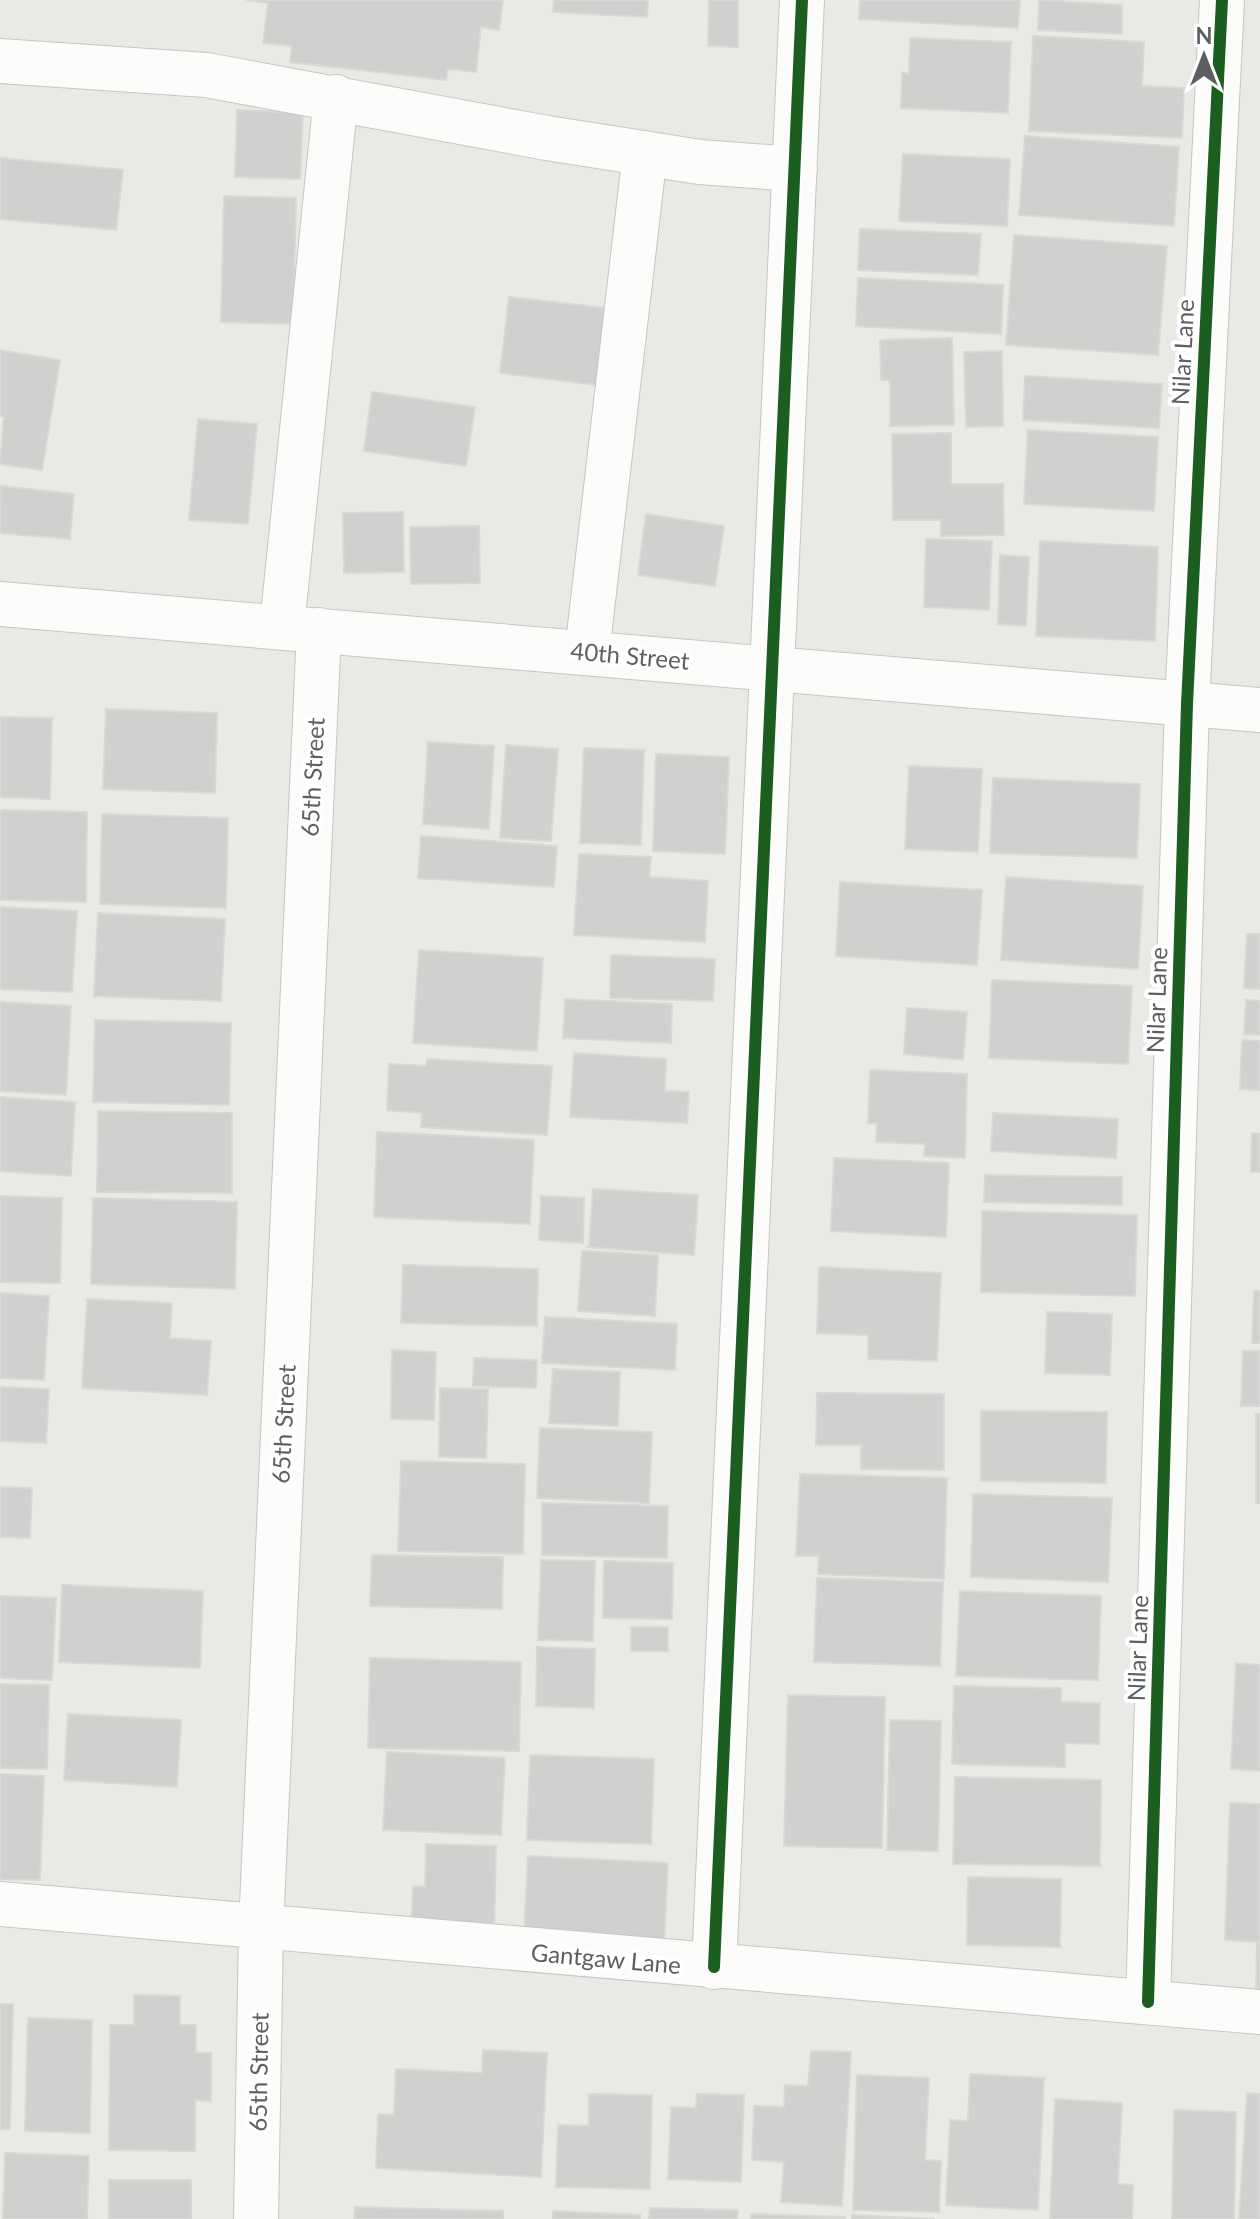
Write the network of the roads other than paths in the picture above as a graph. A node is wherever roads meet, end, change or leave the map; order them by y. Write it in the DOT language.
graph roads {
  1 [pos="802,0"];
  2 [pos="1222,0"];
  3 [pos="0,61"];
  4 [pos="336,97"];
  5 [pos="645,153"];
  6 [pos="795,169"];
  7 [pos="0,604"];
  8 [pos="300,628"];
  9 [pos="587,652"];
  10 [pos="771,667"];
  11 [pos="1187,704"];
  12 [pos="1260,710"];
  13 [pos="0,1904"];
  14 [pos="261,1928"];
  15 [pos="714,1967"];
  16 [pos="1148,2002"];
  17 [pos="1260,2012"];
  18 [pos="256,2219"];
  1 -- 6 [label="street"];
  2 -- 11 [label="street, Nilar Lane"];
  3 -- 4 [label="street"];
  4 -- 5 [label="street"];
  4 -- 8 [label="street, 65th Street"];
  5 -- 6 [label="street"];
  5 -- 9 [label="street"];
  6 -- 10 [label="street"];
  7 -- 8 [label="street, 40th Street"];
  8 -- 9 [label="street, 40th Street"];
  8 -- 14 [label="street, 65th Street"];
  9 -- 10 [label="street, 40th Street"];
  10 -- 11 [label="street, 40th Street"];
  10 -- 15 [label="street"];
  11 -- 12 [label="street, 40th Street"];
  11 -- 16 [label="street, Nilar Lane"];
  13 -- 14 [label="street, Gantgaw Lane"];
  14 -- 15 [label="street, Gantgaw Lane"];
  14 -- 18 [label="street, 65th Street"];
  15 -- 16 [label="street, Gantgaw Lane"];
  16 -- 17 [label="street, Gantgaw Lane"];
}
